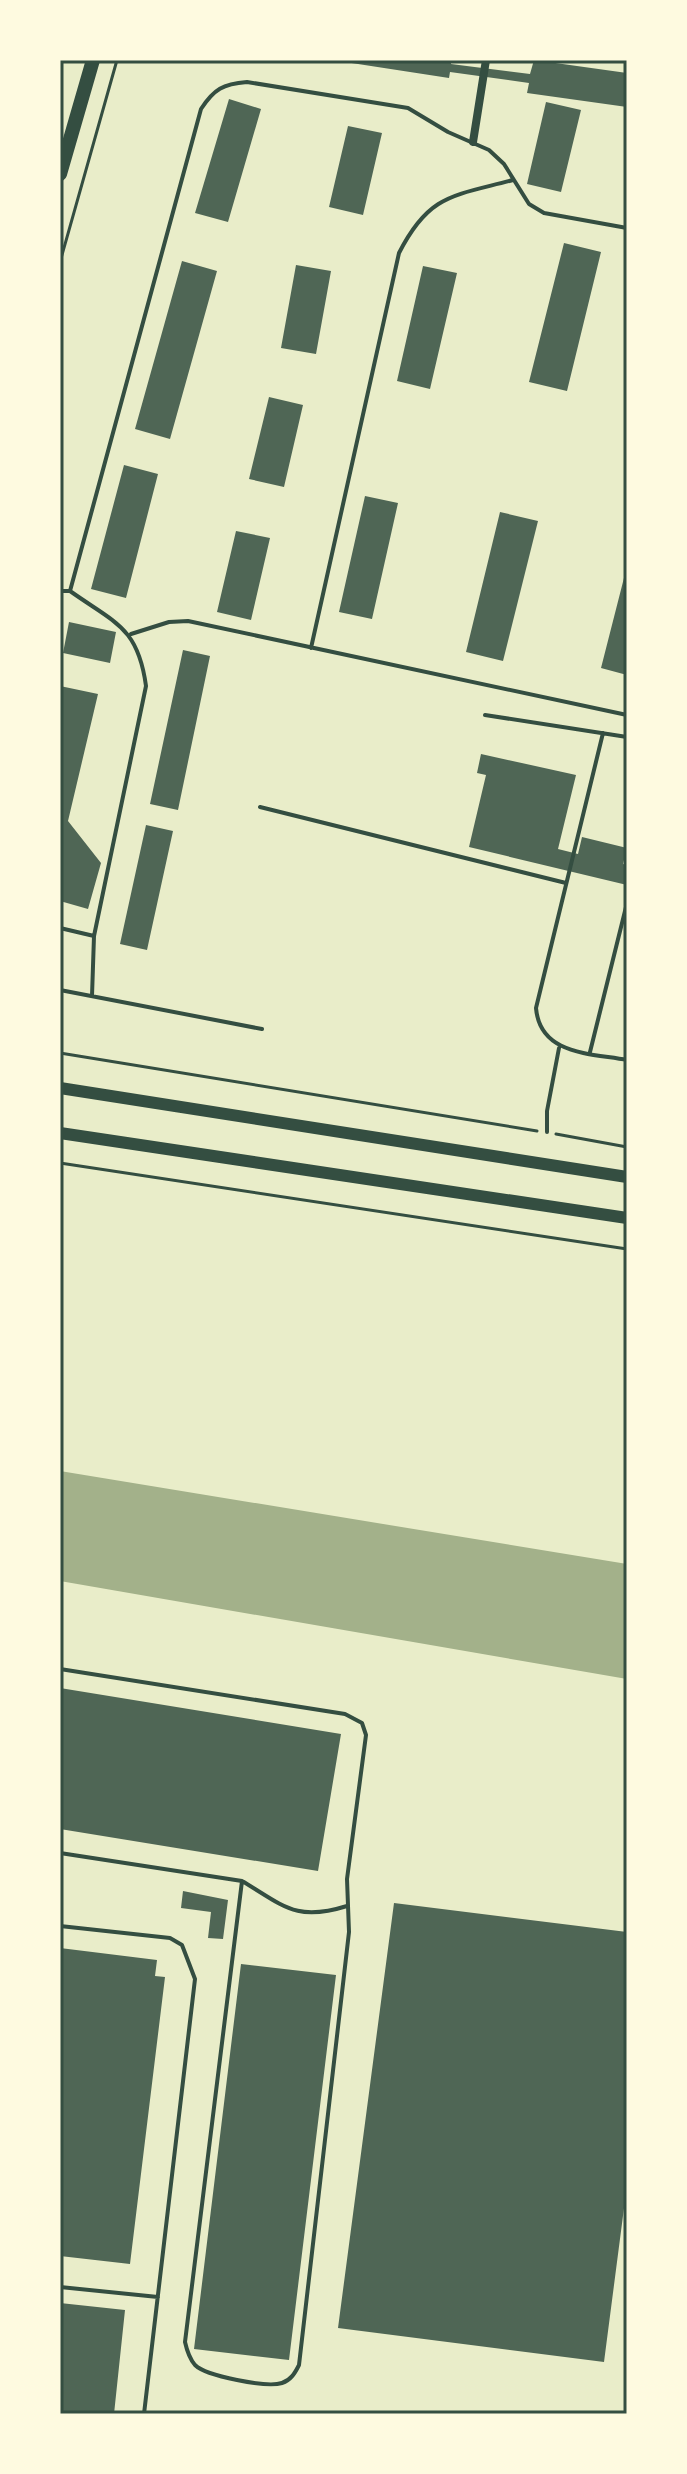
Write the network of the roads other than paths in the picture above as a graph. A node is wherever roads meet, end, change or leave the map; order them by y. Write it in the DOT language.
graph roads {
  1 [pos="93,60"];
  2 [pos="486,60"];
  3 [pos="473,142"];
  4 [pos="60,174"];
  5 [pos="513,180"];
  6 [pos="627,228"];
  7 [pos="60,591"];
  8 [pos="70,591"];
  9 [pos="131,634"];
  10 [pos="311,648"];
  11 [pos="485,715"];
  12 [pos="627,715"];
  13 [pos="603,733"];
  14 [pos="627,737"];
  15 [pos="260,807"];
  16 [pos="566,883"];
  17 [pos="627,903"];
  18 [pos="60,928"];
  19 [pos="94,936"];
  20 [pos="60,990"];
  21 [pos="92,996"];
  22 [pos="262,1029"];
  23 [pos="559,1048"];
  24 [pos="590,1053"];
  25 [pos="627,1060"];
  26 [pos="60,1088"];
  27 [pos="547,1132"];
  28 [pos="60,1133"];
  29 [pos="627,1177"];
  30 [pos="627,1218"];
  31 [pos="60,1669"];
  32 [pos="60,1853"];
  33 [pos="242,1881"];
  34 [pos="347,1906"];
  35 [pos="60,1926"];
  36 [pos="60,2287"];
  37 [pos="158,2297"];
  38 [pos="144,2414"];
  1 -- 4 [label="main road"];
  2 -- 3 [label="street"];
  3 -- 5 [label="lane"];
  3 -- 8 [label="lane"];
  5 -- 6 [label="lane"];
  5 -- 10 [label="lane"];
  7 -- 8 [label="lane"];
  8 -- 9 [label="lane"];
  9 -- 10 [label="lane"];
  9 -- 19 [label="lane"];
  10 -- 12 [label="lane"];
  11 -- 13 [label="lane"];
  13 -- 14 [label="lane"];
  13 -- 16 [label="lane"];
  15 -- 16 [label="lane"];
  16 -- 23 [label="lane"];
  17 -- 24 [label="lane"];
  18 -- 19 [label="lane"];
  19 -- 21 [label="lane"];
  20 -- 21 [label="lane"];
  21 -- 22 [label="lane"];
  23 -- 24 [label="lane"];
  23 -- 27 [label="lane"];
  24 -- 25 [label="lane"];
  26 -- 29 [label="main road"];
  28 -- 30 [label="main road"];
  31 -- 34 [label="lane"];
  32 -- 33 [label="lane"];
  33 -- 34 [label="lane"];
  33 -- 34 [label="lane"];
  35 -- 37 [label="lane"];
  36 -- 37 [label="lane"];
  37 -- 38 [label="lane"];
}
